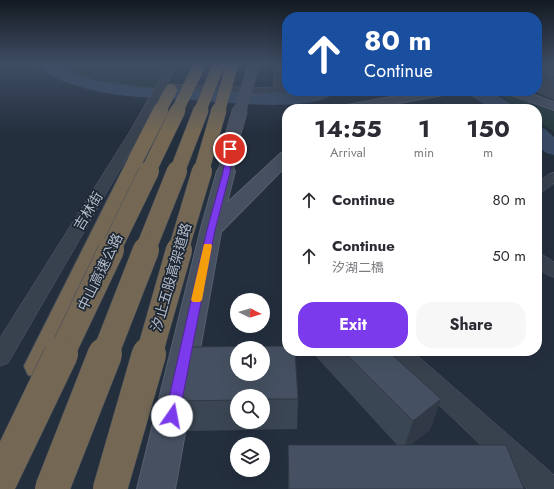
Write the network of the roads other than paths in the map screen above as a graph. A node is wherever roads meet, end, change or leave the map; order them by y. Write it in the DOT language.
graph roads {
  1 [pos="160,87"];
  2 [pos="173,87"];
  3 [pos="189,87"];
  4 [pos="210,87"];
  5 [pos="225,87"];
  6 [pos="247,87"];
  7 [pos="282,89"];
  8 [pos="416,96"];
  9 [pos="526,96"];
  10 [pos="374,104"];
  11 [pos="554,106"];
  12 [pos="282,161"];
  13 [pos="554,177"];
  14 [pos="542,185"];
  15 [pos="211,230"];
  16 [pos="542,263"];
  17 [pos="554,271"];
  18 [pos="402,356"];
  19 [pos="0,357"];
  20 [pos="0,450"];
  21 [pos="0,481"];
  22 [pos="52,489"];
  23 [pos="110,489"];
  24 [pos="156,489"];
  25 [pos="548,489"];
  1 -- 7 [label="street"];
  1 -- 19 [label="street, 吉林街"];
  2 -- 20 [label="highway, bridge"];
  3 -- 21 [label="highway, 中山高速公路, bridge"];
  4 -- 22 [label="highway, bridge"];
  5 -- 23 [label="highway, 汐止五股高架道路, bridge"];
  6 -- 15 [label="street, bridge"];
  8 -- 10 [label="street"];
  9 -- 11 [label="street"];
  12 -- 15 [label="street"];
  13 -- 14 [label="street"];
  15 -- 24 [label="street"];
  16 -- 17 [label="street"];
  18 -- 25 [label="street"];
}
